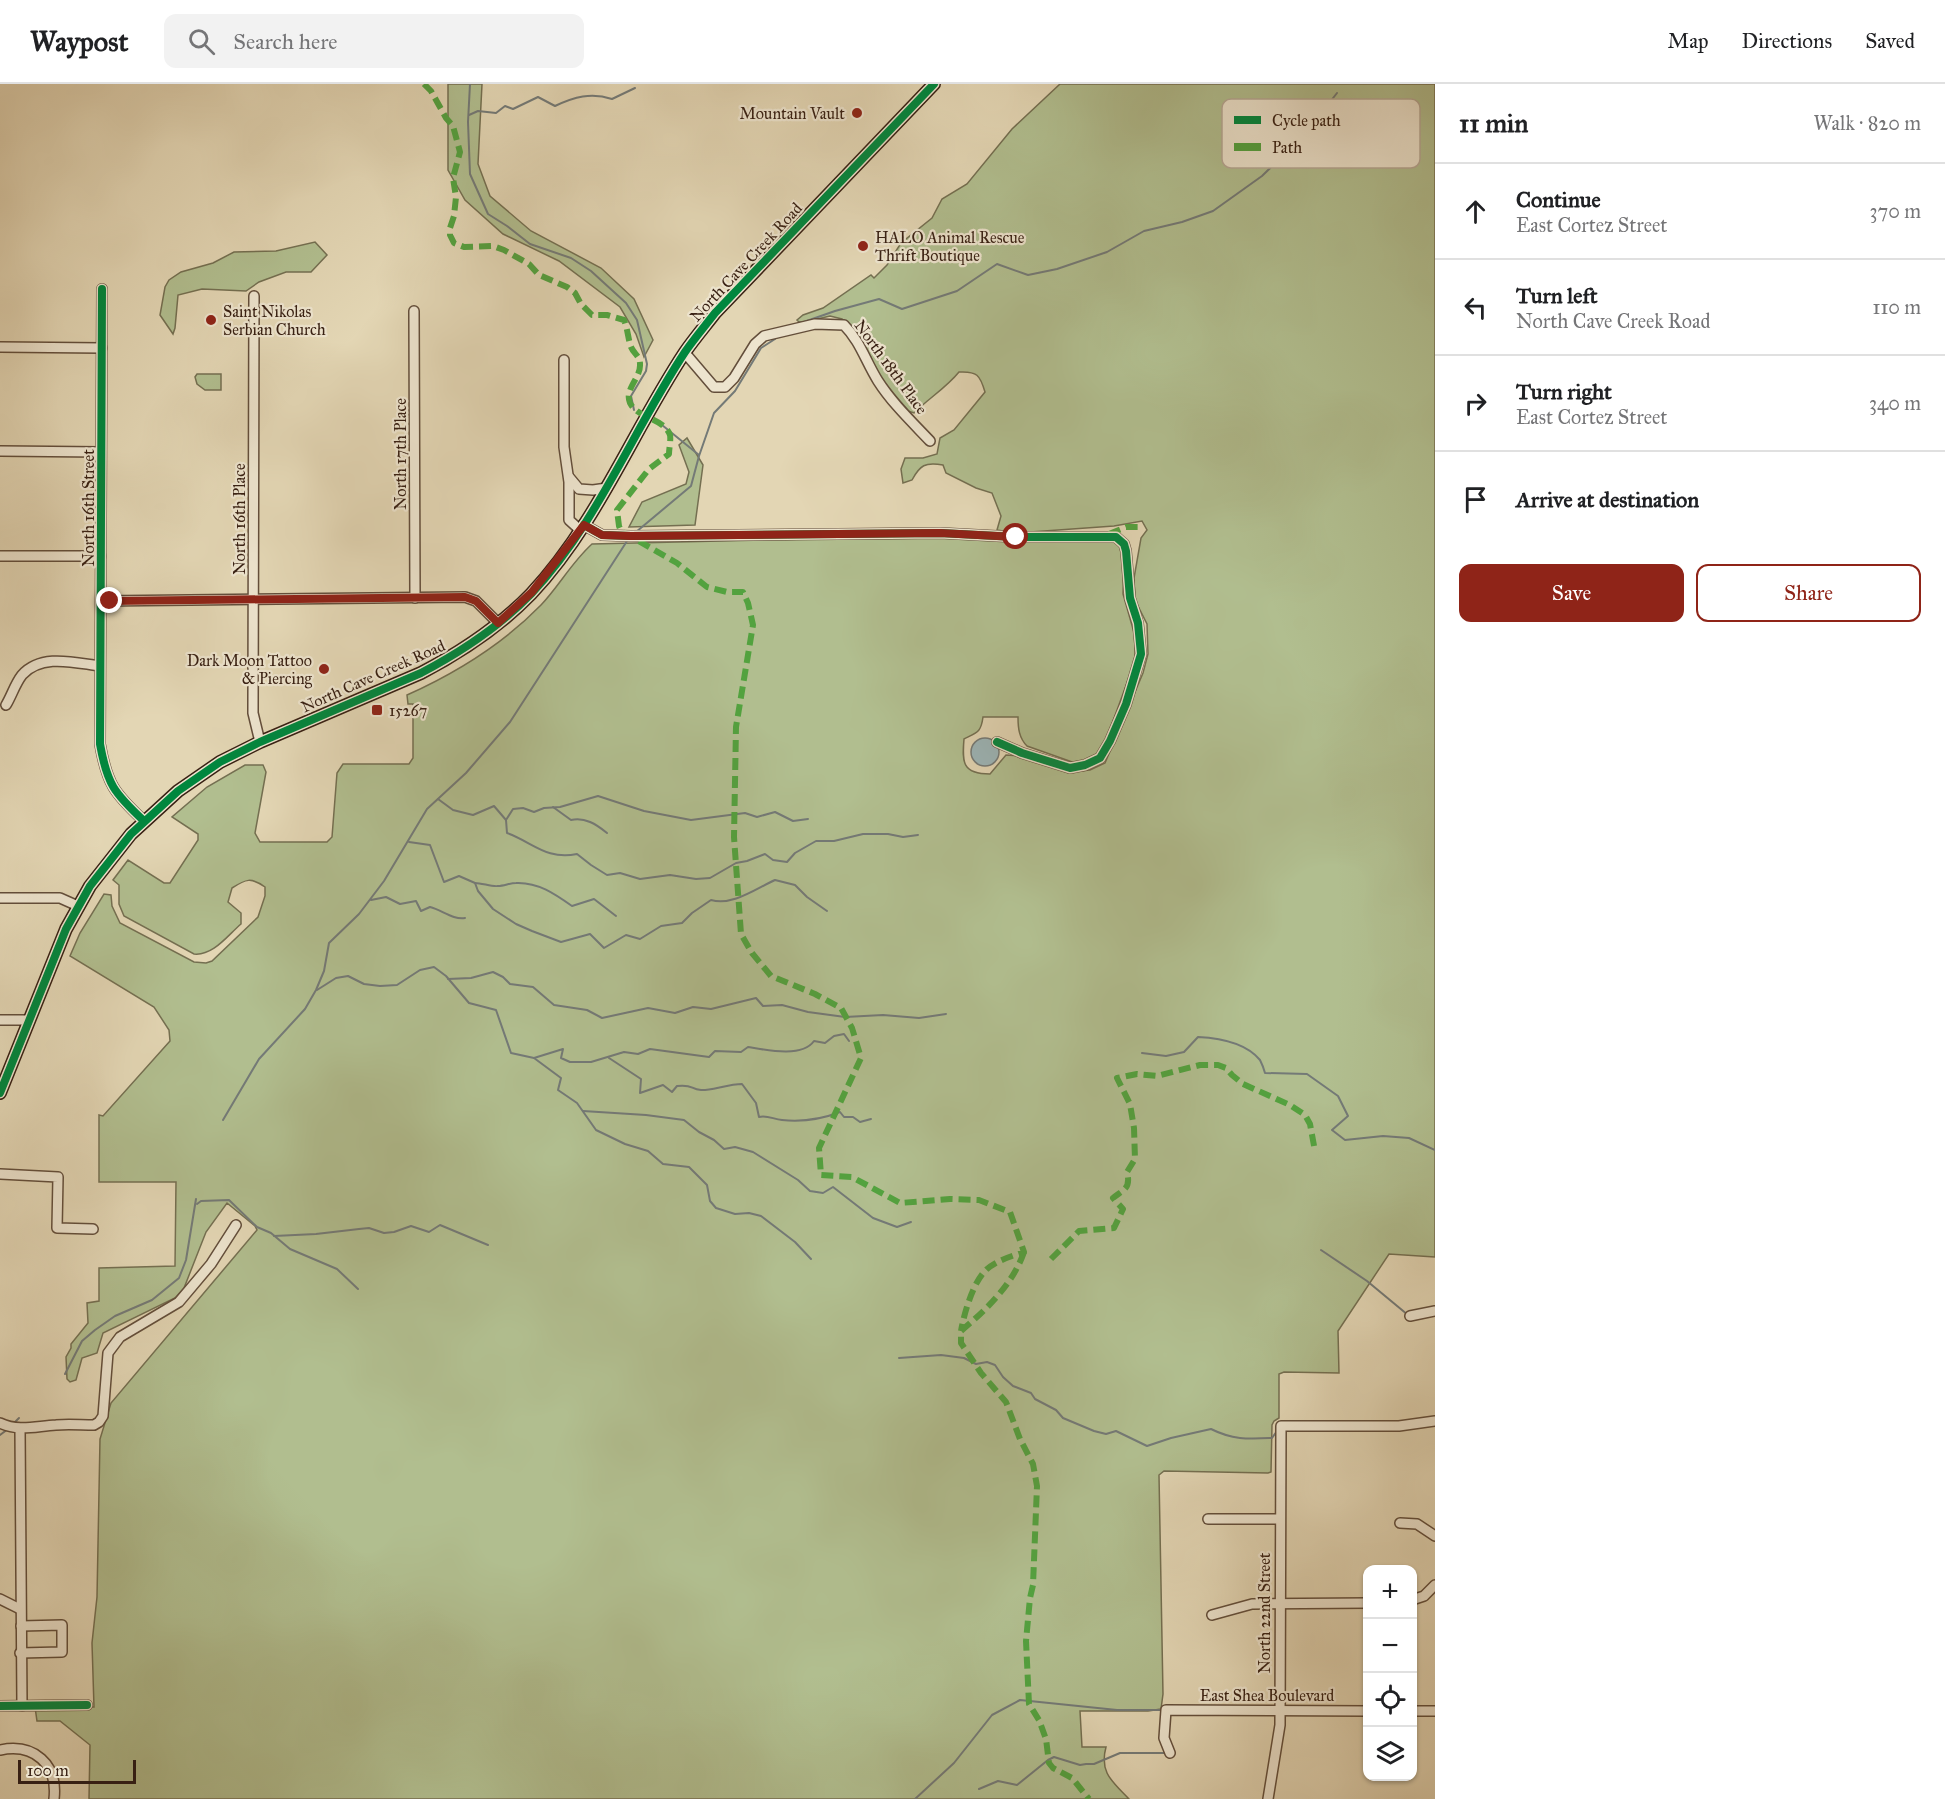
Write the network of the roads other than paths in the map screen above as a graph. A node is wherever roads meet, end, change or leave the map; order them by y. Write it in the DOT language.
graph roads {
  1 [pos="934,84"];
  2 [pos="102,289"];
  3 [pos="254,296"];
  4 [pos="414,310"];
  5 [pos="0,347"];
  6 [pos="102,348"];
  7 [pos="685,353"];
  8 [pos="564,360"];
  9 [pos="930,441"];
  10 [pos="0,452"];
  11 [pos="101,452"];
  12 [pos="568,475"];
  13 [pos="607,488"];
  14 [pos="582,528"];
  15 [pos="0,556"];
  16 [pos="101,556"];
  17 [pos="415,598"];
  18 [pos="253,600"];
  19 [pos="101,601"];
  20 [pos="498,623"];
  21 [pos="100,666"];
  22 [pos="6,705"];
  23 [pos="260,742"];
  24 [pos="997,742"];
  25 [pos="144,821"];
  26 [pos="0,898"];
  27 [pos="78,906"];
  28 [pos="0,1020"];
  29 [pos="29,1020"];
  30 [pos="0,1093"];
  31 [pos="0,1174"];
  32 [pos="236,1225"];
  33 [pos="93,1229"];
  34 [pos="1435,1311"];
  35 [pos="1410,1316"];
  36 [pos="1435,1421"];
  37 [pos="0,1423"];
  38 [pos="20,1429"];
  39 [pos="1208,1519"];
  40 [pos="1280,1519"];
  41 [pos="1400,1523"];
  42 [pos="1435,1536"];
  43 [pos="1435,1584"];
  44 [pos="0,1599"];
  45 [pos="1417,1599"];
  46 [pos="1279,1603"];
  47 [pos="1363,1603"];
  48 [pos="20,1609"];
  49 [pos="1212,1615"];
  50 [pos="21,1626"];
  51 [pos="20,1653"];
  52 [pos="87,1705"];
  53 [pos="0,1706"];
  54 [pos="22,1706"];
  55 [pos="1280,1710"];
  56 [pos="1363,1711"];
  57 [pos="1417,1711"];
  58 [pos="1435,1711"];
  59 [pos="0,1750"];
  60 [pos="1170,1753"];
  61 [pos="54,1799"];
  62 [pos="1268,1799"];
  1 -- 7 [label="main road, North Cave Creek Road"];
  2 -- 6 [label="street, North 16th Street"];
  3 -- 18 [label="street, North 16th Place"];
  4 -- 17 [label="street, North 17th Place"];
  5 -- 6 [label="street"];
  6 -- 11 [label="street, North 16th Street"];
  7 -- 9 [label="street, North 18th Place"];
  7 -- 13 [label="main road, North Cave Creek Road"];
  8 -- 12 [label="street"];
  10 -- 11 [label="street"];
  11 -- 16 [label="street, North 16th Street"];
  12 -- 13 [label="street"];
  12 -- 14 [label="street"];
  13 -- 14 [label="main road, North Cave Creek Road"];
  14 -- 20 [label="main road, North Cave Creek Road"];
  14 -- 24 [label="street"];
  15 -- 16 [label="street"];
  16 -- 19 [label="street, North 16th Street"];
  17 -- 18 [label="street"];
  17 -- 20 [label="street"];
  18 -- 19 [label="street"];
  18 -- 23 [label="street, North 16th Place"];
  19 -- 21 [label="street, North 16th Street"];
  20 -- 23 [label="main road, North Cave Creek Road"];
  21 -- 22 [label="street"];
  21 -- 25 [label="street, North 16th Street"];
  23 -- 25 [label="main road, North Cave Creek Road"];
  25 -- 27 [label="main road, North Cave Creek Road"];
  26 -- 27 [label="street"];
  27 -- 29 [label="main road, North Cave Creek Road"];
  28 -- 29 [label="street"];
  29 -- 30 [label="main road, North Cave Creek Road"];
  31 -- 33 [label="street"];
  32 -- 38 [label="street"];
  34 -- 35 [label="street"];
  36 -- 40 [label="street, North 22nd Street"];
  37 -- 38 [label="street"];
  38 -- 48 [label="street"];
  39 -- 40 [label="street"];
  40 -- 46 [label="street, North 22nd Street"];
  41 -- 42 [label="street"];
  43 -- 45 [label="street"];
  44 -- 48 [label="street"];
  46 -- 47 [label="street"];
  46 -- 49 [label="street"];
  46 -- 55 [label="street, North 22nd Street"];
  48 -- 50 [label="street"];
  50 -- 51 [label="street"];
  50 -- 51 [label="street"];
  51 -- 54 [label="street"];
  52 -- 54 [label="street"];
  53 -- 54 [label="street"];
  55 -- 56 [label="street, East Shea Boulevard"];
  55 -- 60 [label="street, East Shea Boulevard"];
  55 -- 62 [label="street, North 22nd Street"];
  57 -- 58 [label="street"];
  59 -- 61 [label="street"];
}
